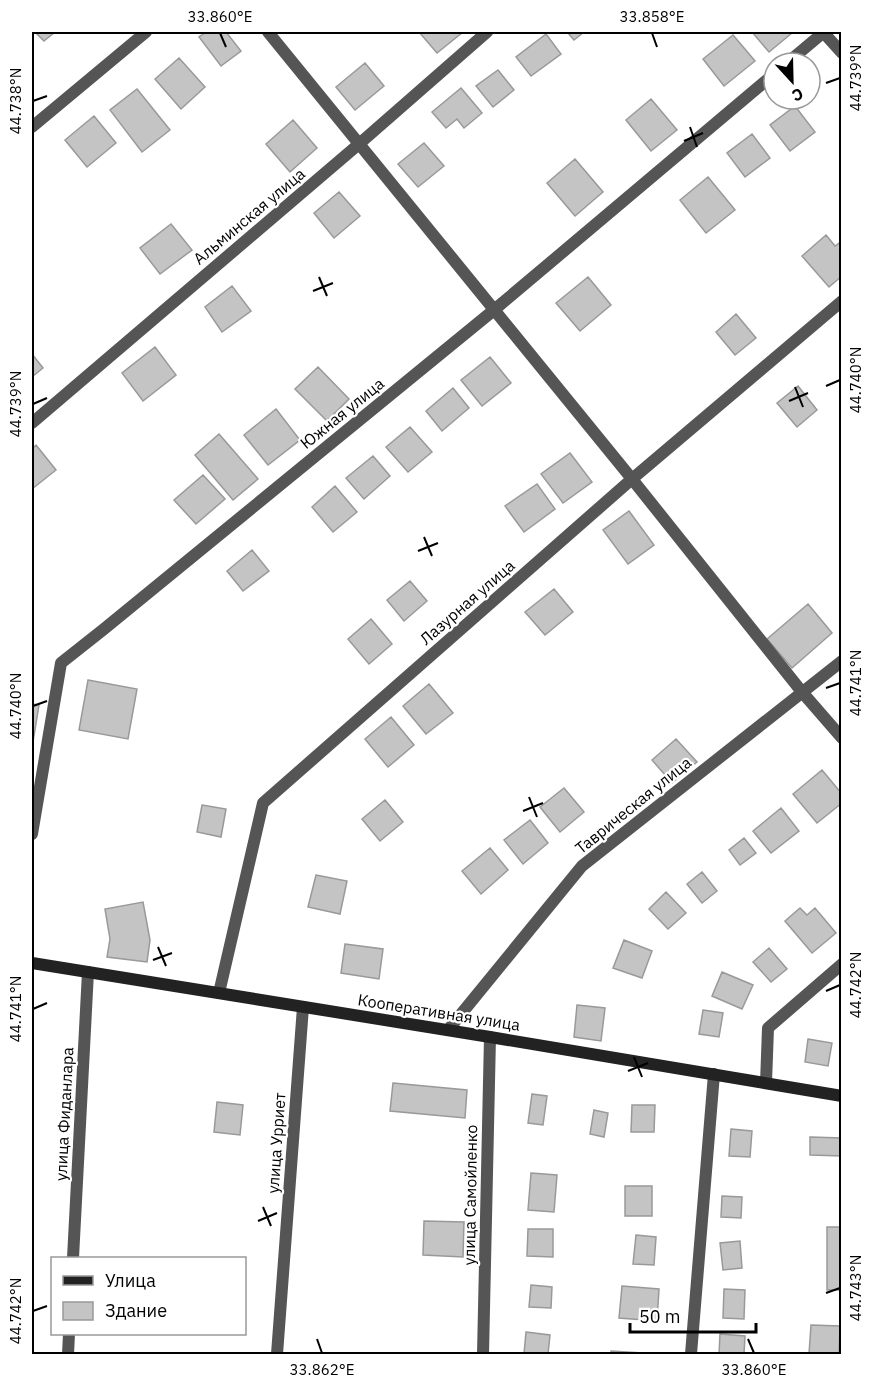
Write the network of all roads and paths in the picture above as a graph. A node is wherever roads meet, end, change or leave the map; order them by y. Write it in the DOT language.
graph roads {
  1 [pos="146,32"];
  2 [pos="268,32"];
  3 [pos="486,32"];
  4 [pos="824,32"];
  5 [pos="801,51"];
  6 [pos="842,53"];
  7 [pos="762,84"];
  8 [pos="32,127"];
  9 [pos="359,144"];
  10 [pos="842,301"];
  11 [pos="494,310"];
  12 [pos="32,423"];
  13 [pos="633,479"];
  14 [pos="842,661"];
  15 [pos="802,692"];
  16 [pos="842,738"];
  17 [pos="32,834"];
  18 [pos="32,963"];
  19 [pos="842,964"];
  20 [pos="88,972"];
  21 [pos="219,993"];
  22 [pos="303,1006"];
  23 [pos="448,1030"];
  24 [pos="490,1037"];
  25 [pos="714,1074"];
  26 [pos="766,1083"];
  27 [pos="842,1095"];
  28 [pos="73,1257"];
  29 [pos="69,1335"];
  30 [pos="68,1354"];
  31 [pos="277,1354"];
  32 [pos="483,1354"];
  33 [pos="691,1354"];
  1 -- 8 [label="street"];
  2 -- 9 [label="street"];
  3 -- 9 [label="street, Альминская улица"];
  4 -- 5 [label="street"];
  4 -- 6 [label="street"];
  7 -- 11 [label="street, Южная улица"];
  9 -- 11 [label="street"];
  9 -- 12 [label="street, Альминская улица"];
  10 -- 13 [label="street, Лазурная улица"];
  11 -- 13 [label="street"];
  11 -- 17 [label="street, Южная улица"];
  13 -- 15 [label="street"];
  13 -- 21 [label="street, Лазурная улица"];
  14 -- 15 [label="street, Таврическая улица"];
  15 -- 16 [label="street"];
  15 -- 23 [label="street, Таврическая улица"];
  18 -- 20 [label="street, Кооперативная улица"];
  19 -- 26 [label="street"];
  20 -- 21 [label="street, Кооперативная улица"];
  20 -- 28 [label="street, улица Фиданлара"];
  21 -- 22 [label="street, Кооперативная улица"];
  22 -- 23 [label="street, Кооперативная улица"];
  22 -- 31 [label="street, улица Урриет"];
  23 -- 24 [label="street, Кооперативная улица"];
  24 -- 25 [label="street, Кооперативная улица"];
  24 -- 32 [label="street, улица Самойленко"];
  25 -- 26 [label="street, Кооперативная улица"];
  25 -- 33 [label="street"];
  26 -- 27 [label="street, Кооперативная улица"];
  29 -- 30 [label="street"];
}
